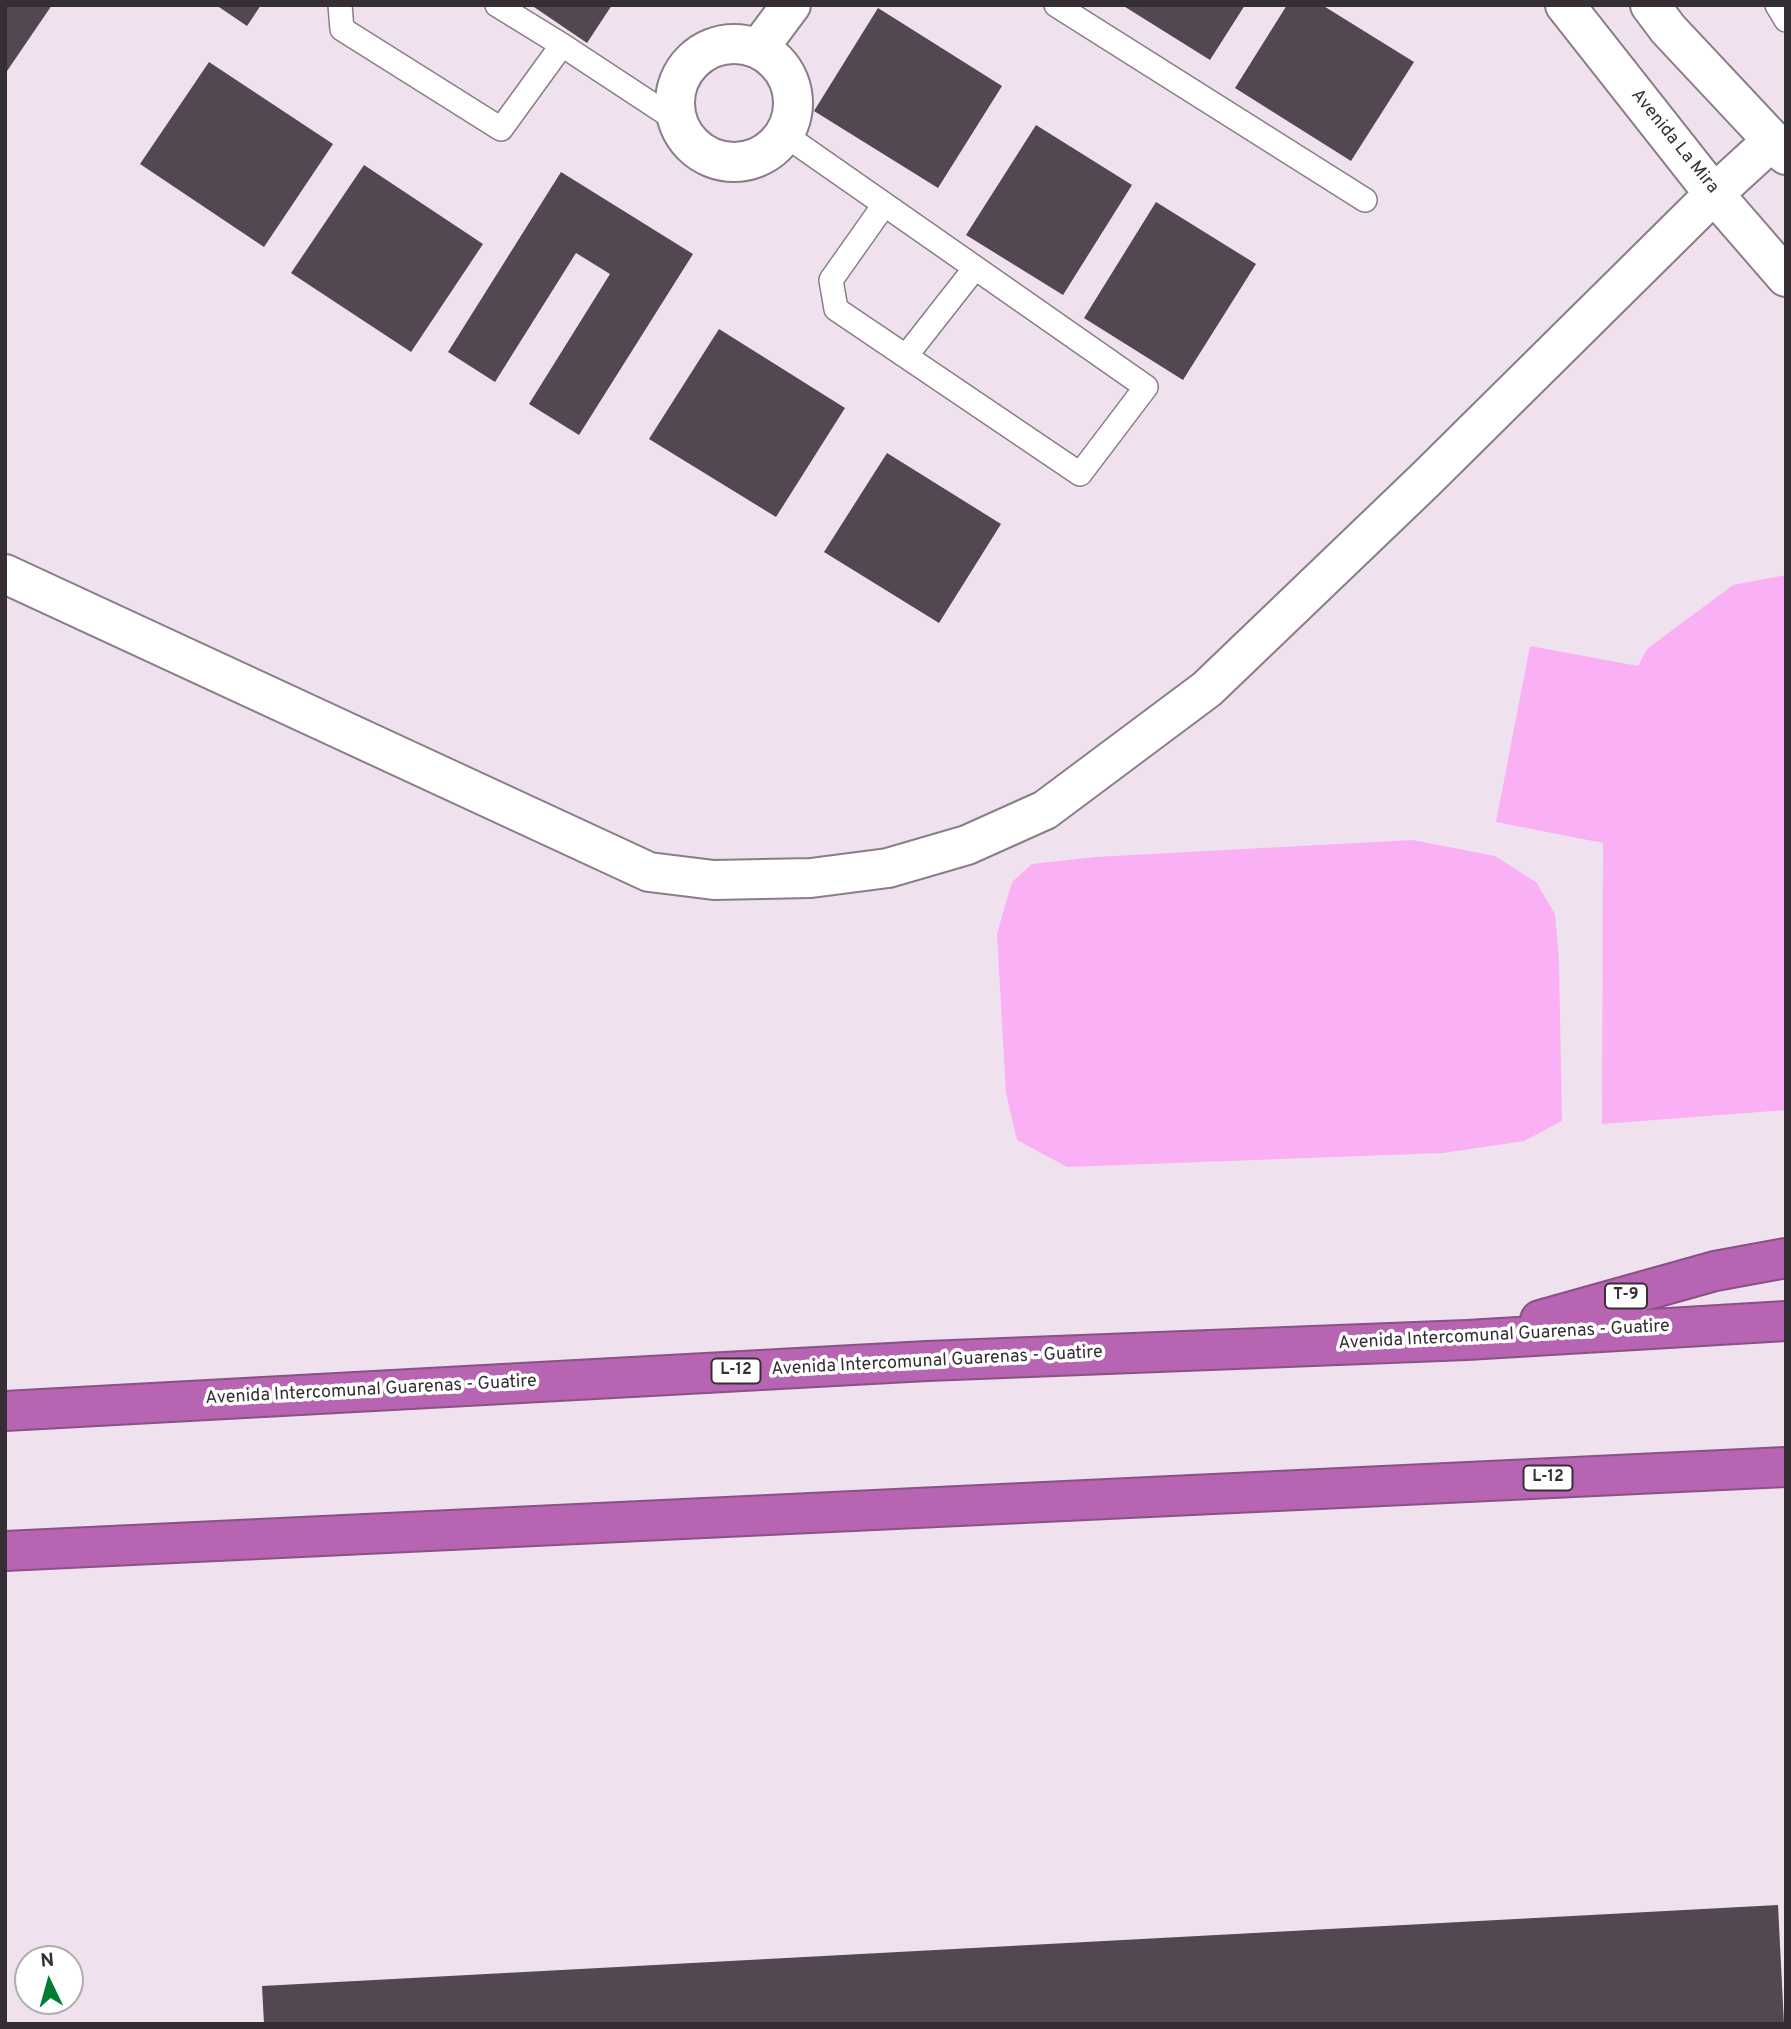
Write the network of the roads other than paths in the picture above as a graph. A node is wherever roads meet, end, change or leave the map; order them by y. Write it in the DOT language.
graph roads {
  1 [pos="340,5"];
  2 [pos="497,5"];
  3 [pos="790,5"];
  4 [pos="1056,5"];
  5 [pos="1565,5"];
  6 [pos="1650,5"];
  7 [pos="1777,5"];
  8 [pos="1786,20"];
  9 [pos="562,45"];
  10 [pos="760,48"];
  11 [pos="676,120"];
  12 [pos="785,135"];
  13 [pos="1779,148"];
  14 [pos="1714,194"];
  15 [pos="1365,200"];
  16 [pos="884,205"];
  17 [pos="975,268"];
  18 [pos="1786,276"];
  19 [pos="906,356"];
  20 [pos="5,574"];
  21 [pos="1786,1258"];
  22 [pos="1786,1321"];
  23 [pos="1467,1340"];
  24 [pos="5,1411"];
  25 [pos="1786,1467"];
  26 [pos="5,1551"];
  1 -- 9 [label="lane"];
  2 -- 9 [label="lane"];
  3 -- 10 [label="street"];
  4 -- 15 [label="lane"];
  5 -- 14 [label="street, Avenida La Mira"];
  6 -- 13 [label="street"];
  7 -- 8 [label="lane"];
  9 -- 11 [label="lane"];
  10 -- 11 [label="street"];
  10 -- 12 [label="street"];
  11 -- 12 [label="street"];
  12 -- 16 [label="lane"];
  13 -- 14 [label="street"];
  14 -- 18 [label="street, Avenida La Mira"];
  14 -- 20 [label="street"];
  16 -- 17 [label="lane"];
  16 -- 19 [label="lane"];
  17 -- 19 [label="lane"];
  17 -- 19 [label="lane"];
  21 -- 23 [label="highway, T-9"];
  22 -- 23 [label="highway, Avenida Intercomunal Guarenas - Guatire / L-12"];
  23 -- 24 [label="highway, Avenida Intercomunal Guarenas - Guatire / L-12"];
  25 -- 26 [label="highway, L-12"];
}
